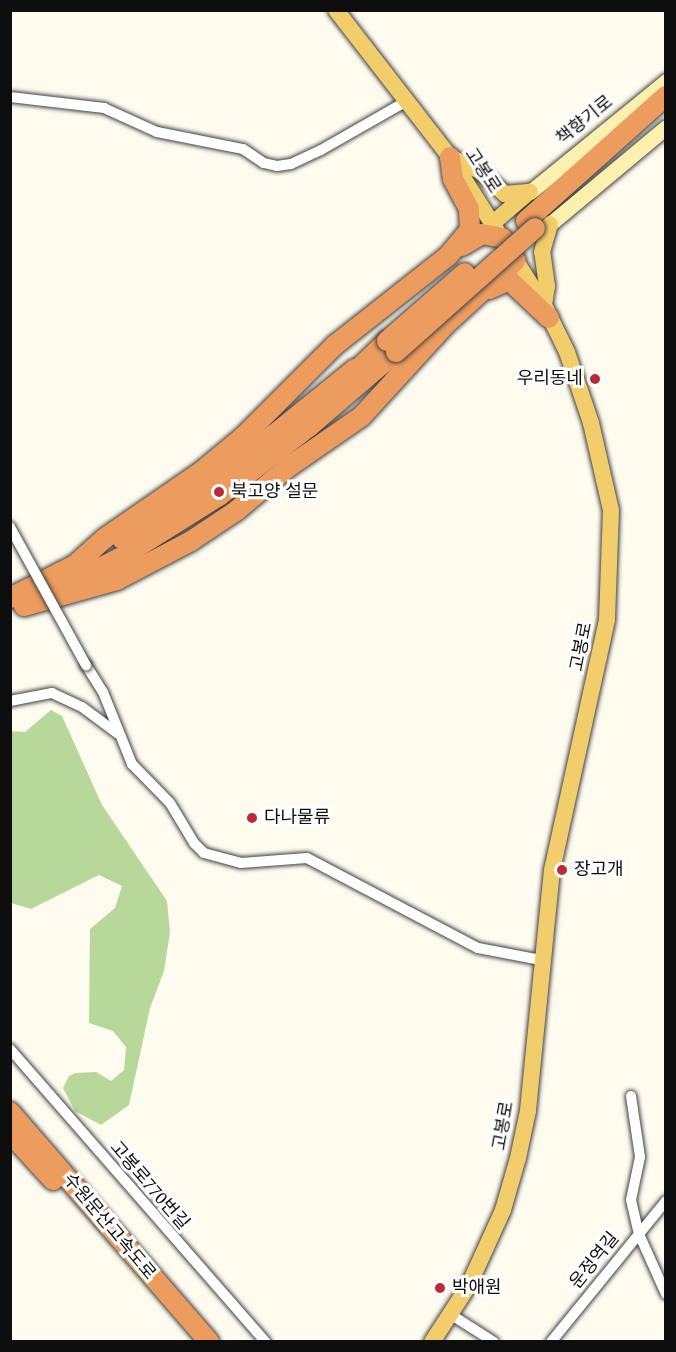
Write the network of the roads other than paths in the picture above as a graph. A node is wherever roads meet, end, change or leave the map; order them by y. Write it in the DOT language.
graph roads {
  1 [pos="336,10"];
  2 [pos="666,81"];
  3 [pos="666,96"];
  4 [pos="10,97"];
  5 [pos="405,102"];
  6 [pos="666,112"];
  7 [pos="666,127"];
  8 [pos="450,157"];
  9 [pos="530,192"];
  10 [pos="537,224"];
  11 [pos="498,229"];
  12 [pos="448,256"];
  13 [pos="516,260"];
  14 [pos="547,311"];
  15 [pos="447,323"];
  16 [pos="354,330"];
  17 [pos="392,347"];
  18 [pos="368,358"];
  19 [pos="10,527"];
  20 [pos="108,546"];
  21 [pos="75,565"];
  22 [pos="17,600"];
  23 [pos="10,701"];
  24 [pos="117,733"];
  25 [pos="541,960"];
  26 [pos="10,1049"];
  27 [pos="631,1096"];
  28 [pos="10,1112"];
  29 [pos="10,1133"];
  30 [pos="666,1201"];
  31 [pos="639,1234"];
  32 [pos="666,1294"];
  33 [pos="450,1314"];
  34 [pos="195,1341"];
  35 [pos="209,1341"];
  36 [pos="266,1341"];
  37 [pos="432,1341"];
  38 [pos="494,1341"];
  39 [pos="551,1341"];
  1 -- 5 [label="main road, 고봉로"];
  2 -- 9 [label="main road, 책향기로"];
  3 -- 10 [label="highway"];
  4 -- 5 [label="street"];
  5 -- 8 [label="main road, 고봉로"];
  6 -- 10 [label="highway"];
  7 -- 10 [label="main road"];
  8 -- 9 [label="main road"];
  8 -- 11 [label="main road, 고봉로"];
  8 -- 12 [label="highway"];
  9 -- 11 [label="main road"];
  10 -- 11 [label="main road"];
  10 -- 14 [label="main road"];
  10 -- 17 [label="highway, bridge"];
  11 -- 12 [label="highway"];
  11 -- 13 [label="main road, 고봉로"];
  12 -- 16 [label="highway"];
  13 -- 14 [label="main road, 고봉로"];
  13 -- 15 [label="highway"];
  14 -- 15 [label="highway"];
  14 -- 25 [label="main road, 고봉로"];
  15 -- 22 [label="highway"];
  16 -- 20 [label="highway"];
  16 -- 21 [label="highway"];
  17 -- 18 [label="highway"];
  17 -- 22 [label="highway"];
  18 -- 20 [label="highway"];
  18 -- 21 [label="highway"];
  19 -- 24 [label="street, bridge"];
  20 -- 21 [label="highway"];
  21 -- 22 [label="highway"];
  23 -- 24 [label="street"];
  24 -- 25 [label="street"];
  25 -- 33 [label="main road, 고봉로"];
  26 -- 36 [label="street, 고봉로770번길"];
  27 -- 31 [label="street"];
  28 -- 35 [label="highway, 수원문산고속도로"];
  29 -- 34 [label="highway, 수원문산고속도로"];
  30 -- 31 [label="street, 운정역길"];
  31 -- 32 [label="street"];
  31 -- 39 [label="street, 운정역길"];
  33 -- 37 [label="main road, 고봉로"];
  33 -- 38 [label="street"];
}
